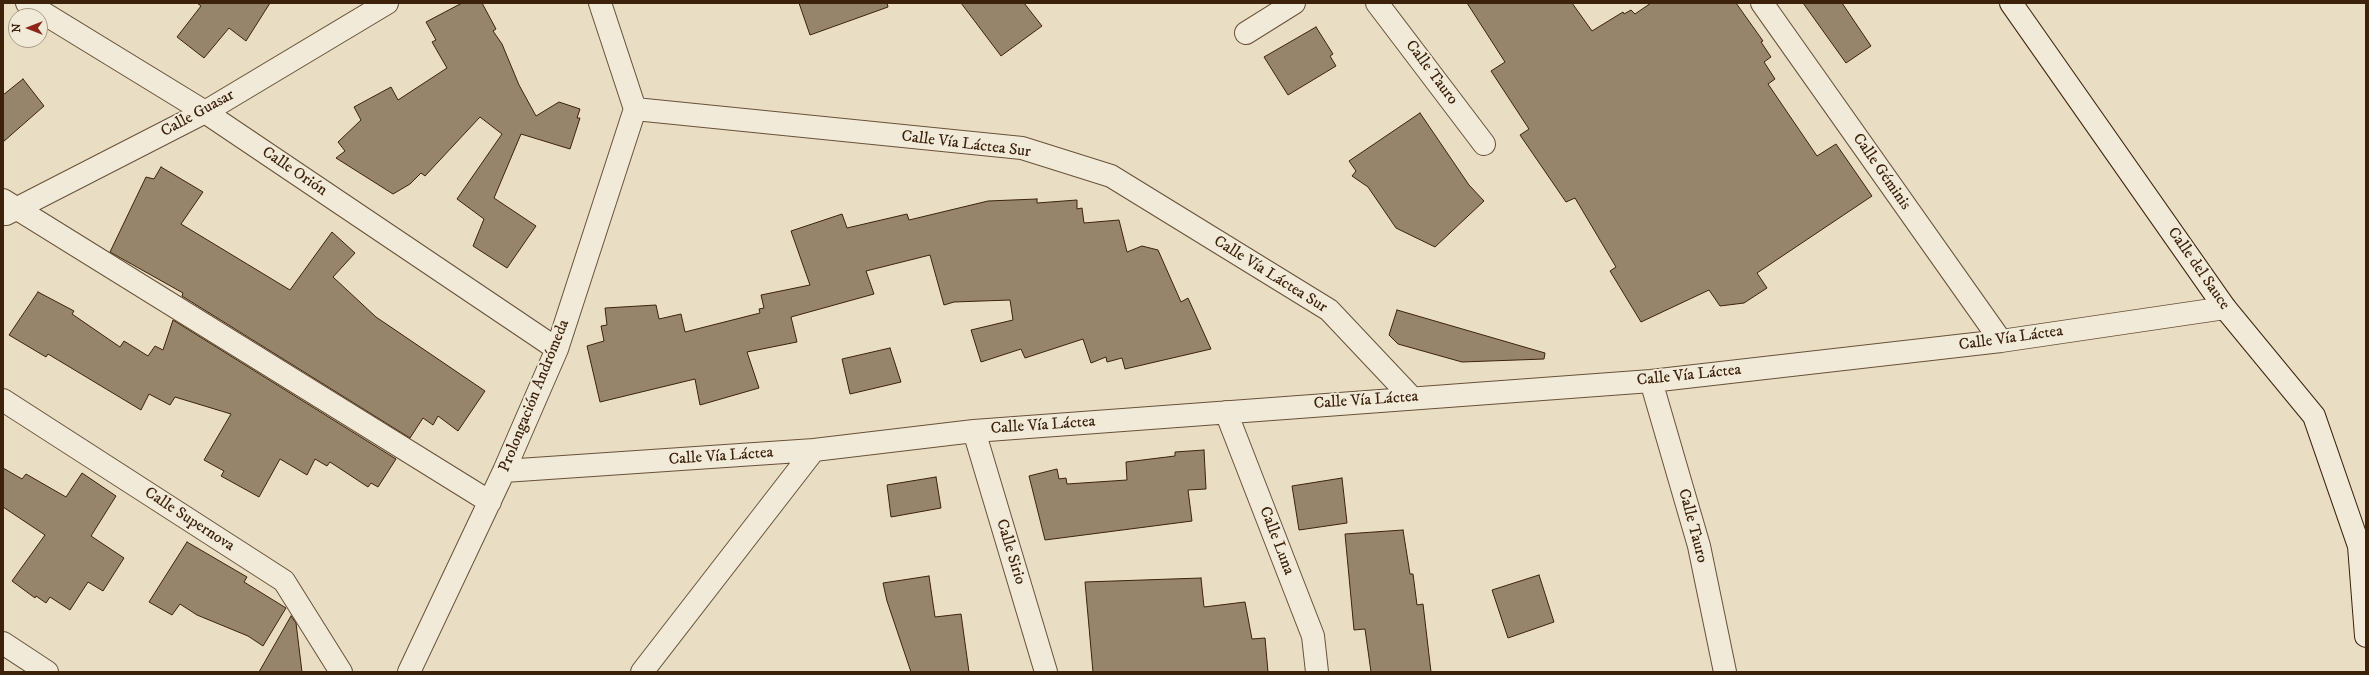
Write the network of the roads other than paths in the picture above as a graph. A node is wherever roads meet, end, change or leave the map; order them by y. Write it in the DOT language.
graph roads {
  1 [pos="27,3"];
  2 [pos="387,3"];
  3 [pos="600,3"];
  4 [pos="1294,3"];
  5 [pos="1377,3"];
  6 [pos="1762,3"];
  7 [pos="2011,3"];
  8 [pos="1246,33"];
  9 [pos="635,109"];
  10 [pos="205,112"];
  11 [pos="1484,144"];
  12 [pos="7,208"];
  13 [pos="2225,308"];
  14 [pos="2001,341"];
  15 [pos="557,349"];
  16 [pos="1651,381"];
  17 [pos="1412,398"];
  18 [pos="3,400"];
  19 [pos="1226,412"];
  20 [pos="974,431"];
  21 [pos="814,450"];
  22 [pos="504,471"];
  23 [pos="490,502"];
  24 [pos="2366,636"];
  25 [pos="3,643"];
  26 [pos="47,672"];
  27 [pos="341,672"];
  28 [pos="409,672"];
  29 [pos="642,672"];
  30 [pos="1046,672"];
  31 [pos="1317,672"];
  32 [pos="1725,672"];
  1 -- 10 [label="street, Calle Orión"];
  2 -- 10 [label="street, Calle Guasar"];
  3 -- 9 [label="street"];
  4 -- 8 [label="street"];
  5 -- 11 [label="street, Calle Tauro"];
  6 -- 14 [label="street, Calle Géminis"];
  7 -- 13 [label="street, Calle del Sauce"];
  9 -- 15 [label="street, Prolongación Andrómeda"];
  9 -- 17 [label="street, Calle Vía Láctea Sur"];
  10 -- 12 [label="street, Calle Guasar"];
  10 -- 15 [label="street, Calle Orión"];
  12 -- 23 [label="street"];
  13 -- 14 [label="street, Calle Vía Láctea"];
  13 -- 24 [label="street, Calle del Sauce"];
  14 -- 16 [label="street, Calle Vía Láctea"];
  15 -- 22 [label="street, Prolongación Andrómeda"];
  16 -- 17 [label="street, Calle Vía Láctea"];
  16 -- 32 [label="street, Calle Tauro"];
  17 -- 19 [label="street, Calle Vía Láctea"];
  18 -- 27 [label="street, Calle Supernova"];
  19 -- 20 [label="street, Calle Vía Láctea"];
  19 -- 31 [label="street, Calle Luna"];
  20 -- 21 [label="street, Calle Vía Láctea"];
  20 -- 30 [label="street, Calle Sirio"];
  21 -- 22 [label="street, Calle Vía Láctea"];
  21 -- 29 [label="street"];
  22 -- 23 [label="street, Prolongación Andrómeda"];
  23 -- 28 [label="street, Prolongación Andrómeda"];
  25 -- 26 [label="street"];
}
